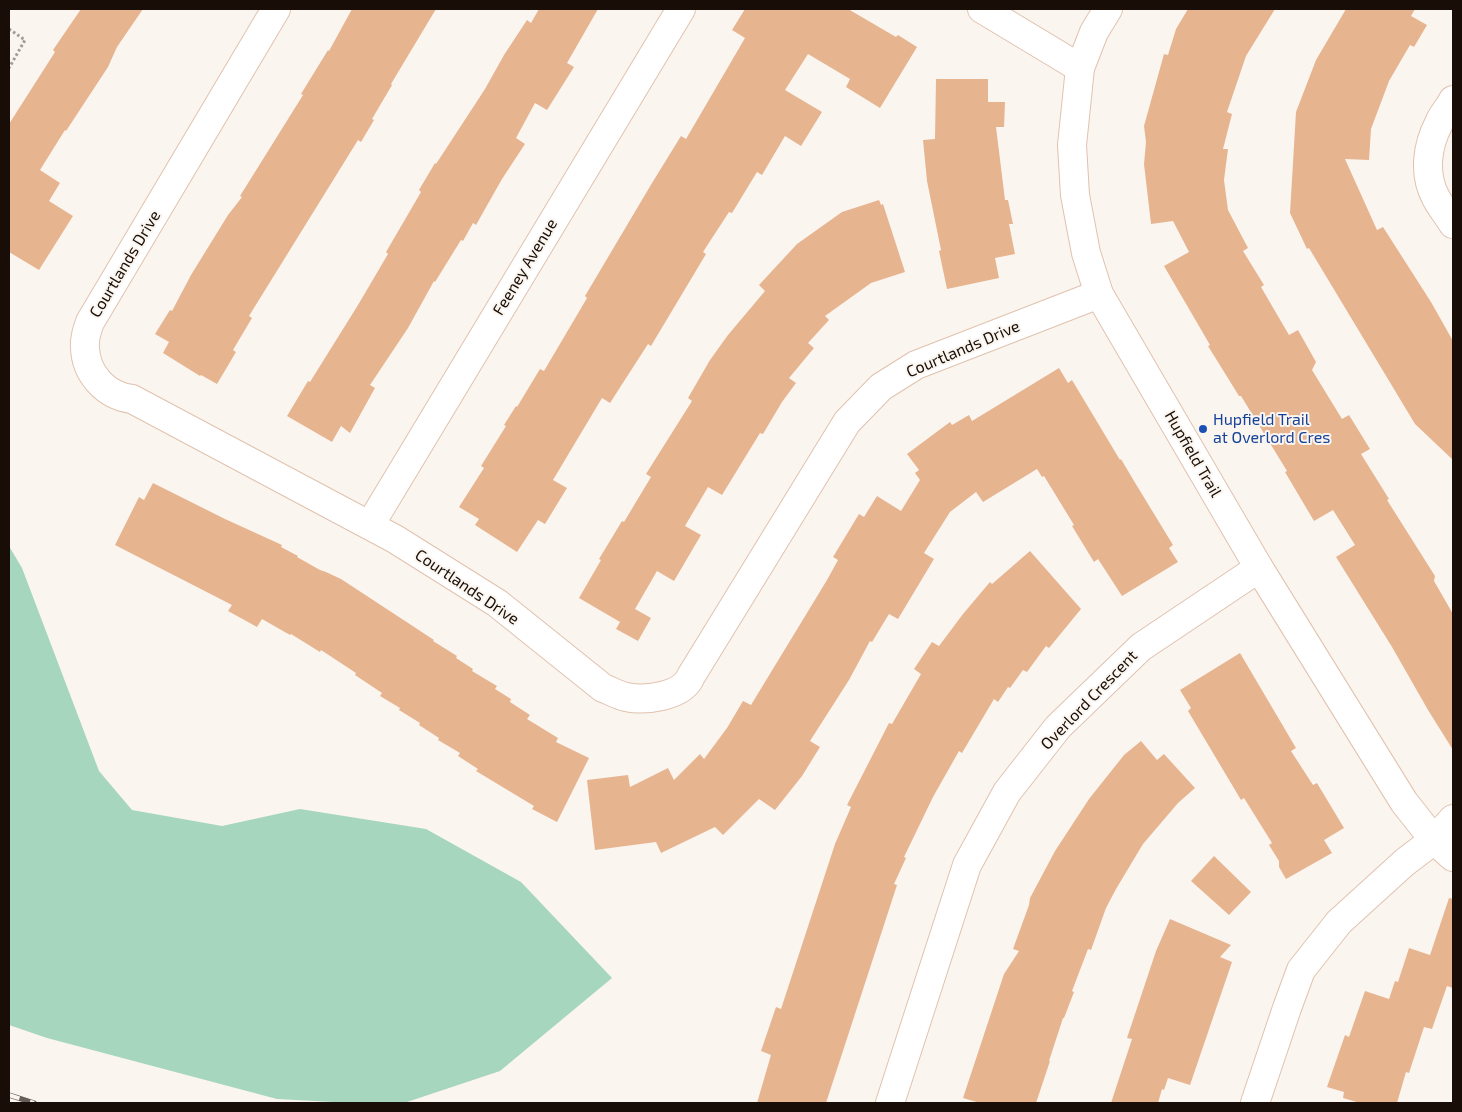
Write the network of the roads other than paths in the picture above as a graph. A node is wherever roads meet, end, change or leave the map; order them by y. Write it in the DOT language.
graph roads {
  1 [pos="276,9"];
  2 [pos="681,9"];
  3 [pos="982,9"];
  4 [pos="1108,9"];
  5 [pos="1080,68"];
  6 [pos="1453,100"];
  7 [pos="1453,224"];
  8 [pos="1099,294"];
  9 [pos="370,525"];
  10 [pos="1260,568"];
  11 [pos="1453,819"];
  12 [pos="1444,848"];
  13 [pos="890,1103"];
  14 [pos="1255,1103"];
  1 -- 9 [label="street, Courtlands Drive"];
  2 -- 9 [label="street, Feeney Avenue"];
  3 -- 5 [label="street"];
  4 -- 5 [label="street, Hupfield Trail"];
  5 -- 8 [label="street, Hupfield Trail"];
  6 -- 7 [label="street"];
  8 -- 9 [label="street, Courtlands Drive"];
  8 -- 10 [label="street, Hupfield Trail"];
  10 -- 12 [label="street, Hupfield Trail"];
  10 -- 13 [label="street, Overlord Crescent"];
  11 -- 12 [label="street"];
  12 -- 14 [label="street"];
}
